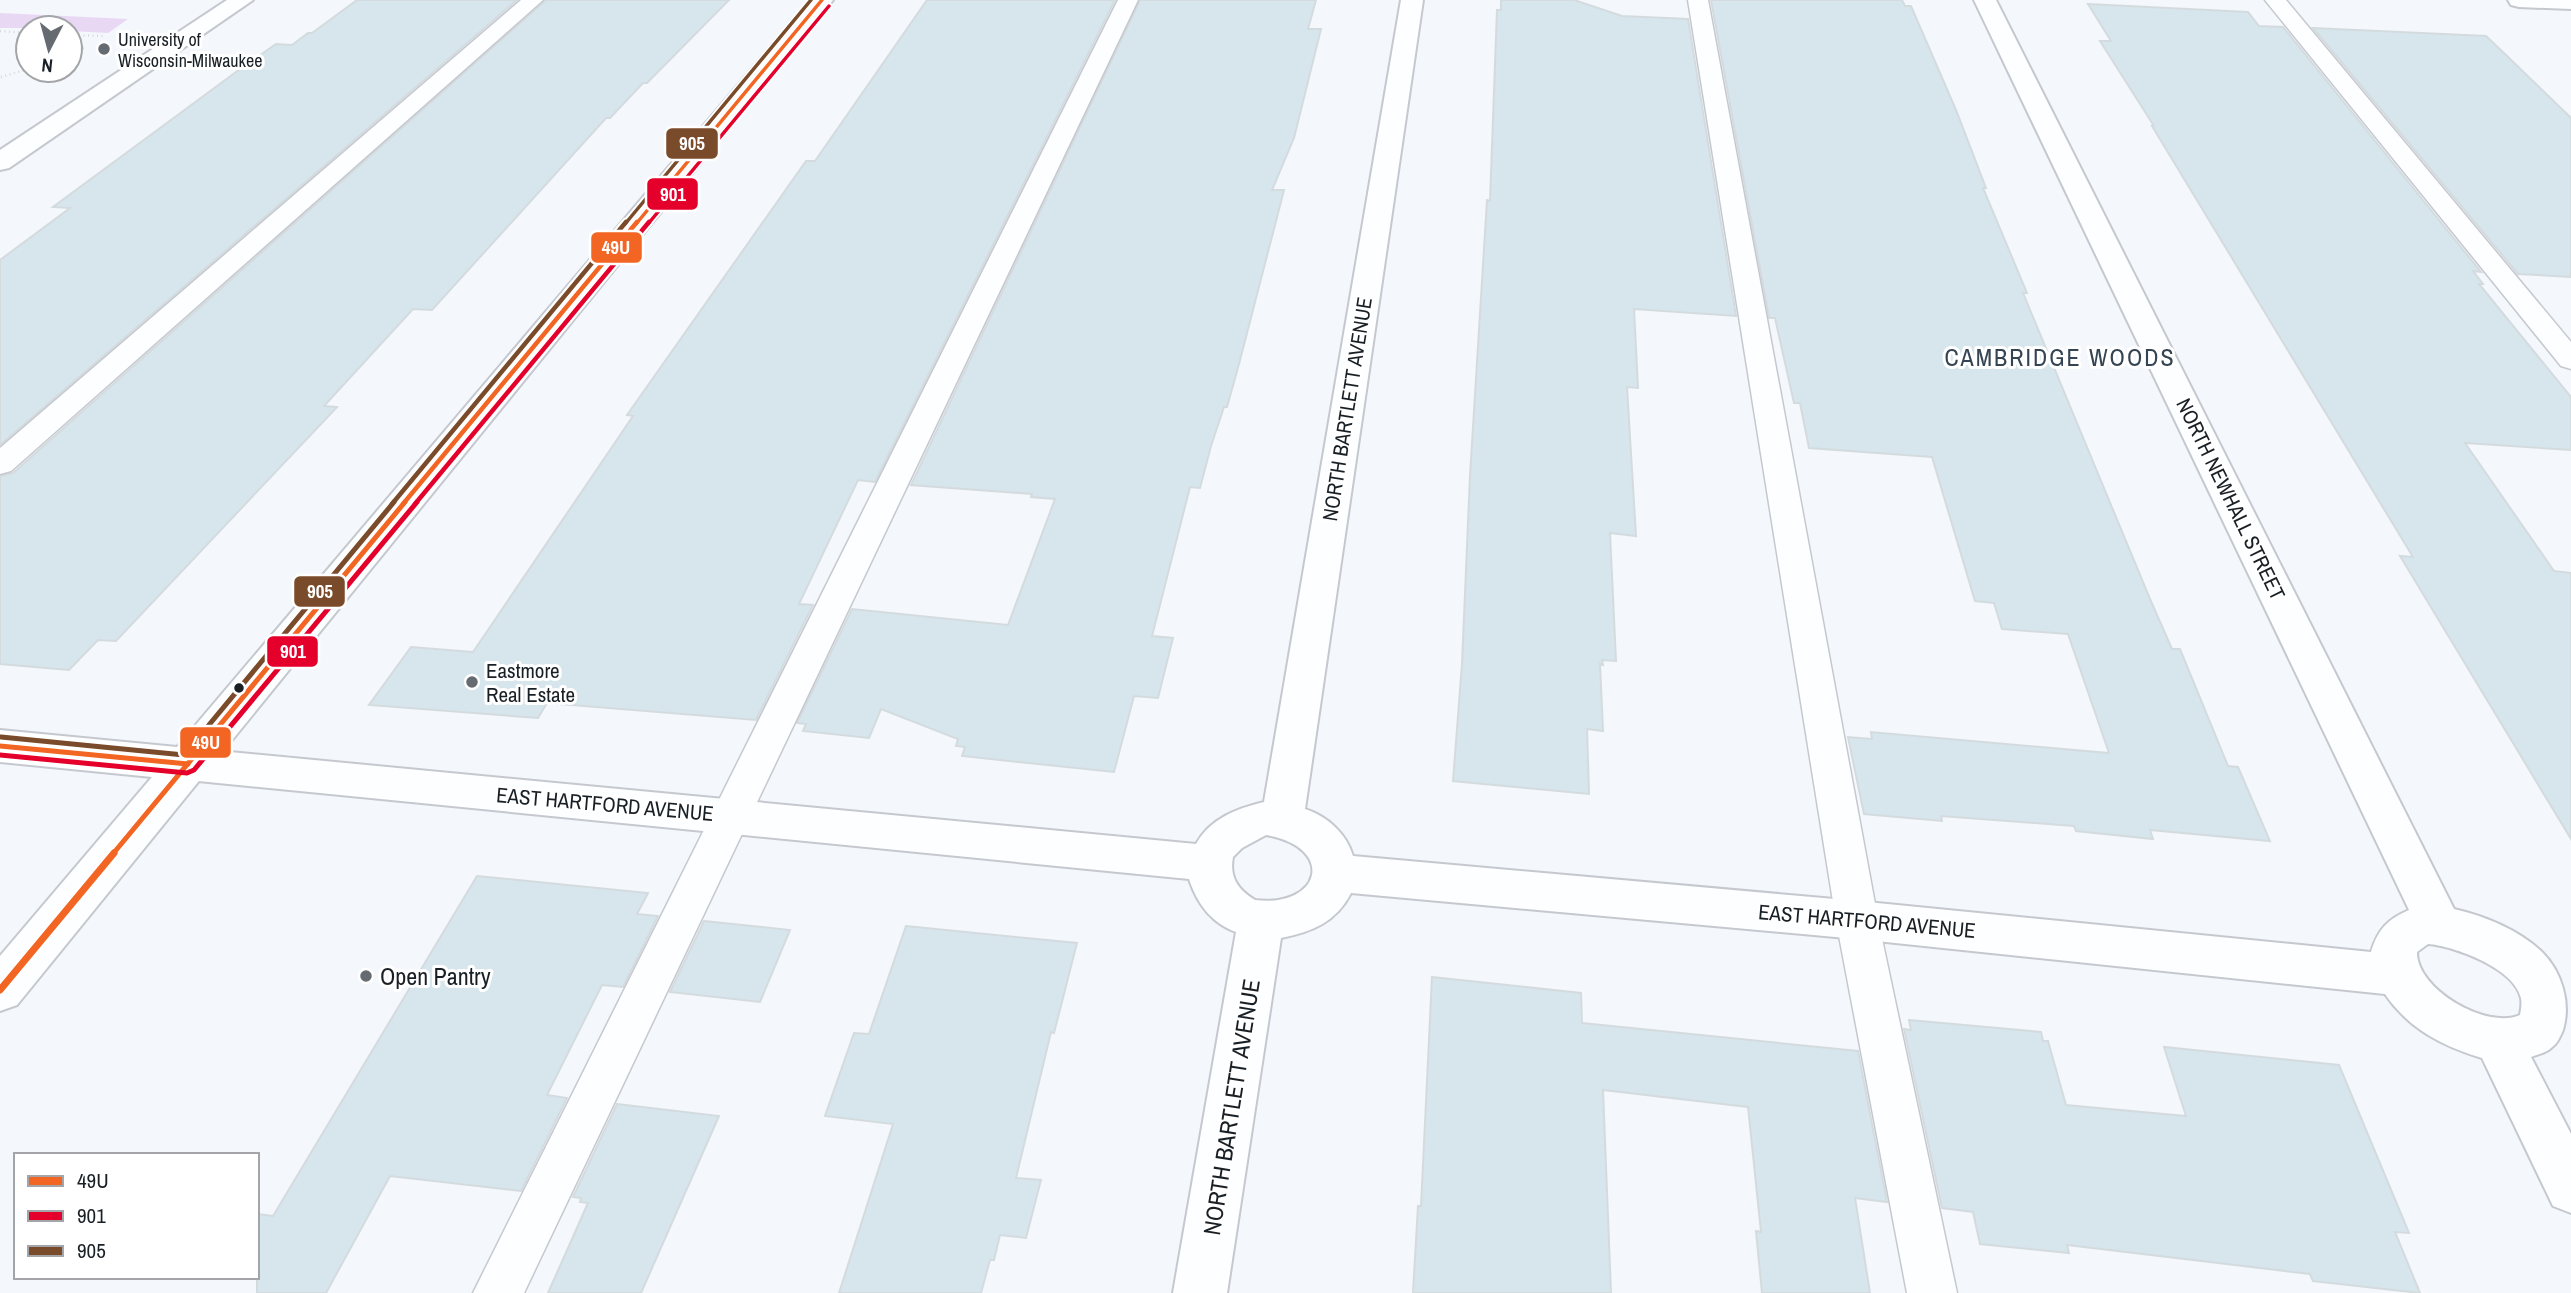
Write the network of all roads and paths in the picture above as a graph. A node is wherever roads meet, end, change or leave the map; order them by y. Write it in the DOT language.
graph roads {
  1 [pos="242,0"];
  2 [pos="533,0"];
  3 [pos="822,0"];
  4 [pos="1128,0"];
  5 [pos="1412,0"];
  6 [pos="1698,0"];
  7 [pos="1985,0"];
  8 [pos="2275,0"];
  9 [pos="2519,0"];
  10 [pos="2568,3"];
  11 [pos="84,35"];
  12 [pos="105,36"];
  13 [pos="0,162"];
  14 [pos="2571,360"];
  15 [pos="0,464"];
  16 [pos="0,747"];
  17 [pos="188,764"];
  18 [pos="729,815"];
  19 [pos="1282,819"];
  20 [pos="1210,863"];
  21 [pos="1335,873"];
  22 [pos="1261,920"];
  23 [pos="1857,920"];
  24 [pos="2439,923"];
  25 [pos="2398,975"];
  26 [pos="2555,988"];
  27 [pos="0,990"];
  28 [pos="2498,1041"];
  29 [pos="2571,1188"];
  30 [pos="498,1293"];
  31 [pos="1200,1293"];
  32 [pos="1932,1293"];
  1 -- 13 [label="street"];
  2 -- 15 [label="lane"];
  3 -- 17 [label="street"];
  4 -- 18 [label="lane"];
  5 -- 19 [label="street, NORTH BARTLETT AVENUE"];
  6 -- 23 [label="lane"];
  7 -- 24 [label="street, NORTH NEWHALL STREET"];
  8 -- 14 [label="lane"];
  9 -- 10 [label="street"];
  11 -- 12 [label="path"];
  16 -- 17 [label="street, EAST HARTFORD AVENUE"];
  17 -- 18 [label="street, EAST HARTFORD AVENUE"];
  17 -- 27 [label="street"];
  18 -- 20 [label="street, EAST HARTFORD AVENUE"];
  18 -- 30 [label="lane"];
  19 -- 20 [label="street"];
  19 -- 21 [label="street"];
  20 -- 22 [label="street"];
  21 -- 22 [label="street"];
  21 -- 23 [label="street, EAST HARTFORD AVENUE"];
  22 -- 31 [label="street, NORTH BARTLETT AVENUE"];
  23 -- 25 [label="street, EAST HARTFORD AVENUE"];
  23 -- 32 [label="lane"];
  24 -- 25 [label="street"];
  24 -- 26 [label="street"];
  25 -- 28 [label="street"];
  26 -- 28 [label="street"];
  28 -- 29 [label="street"];
}
